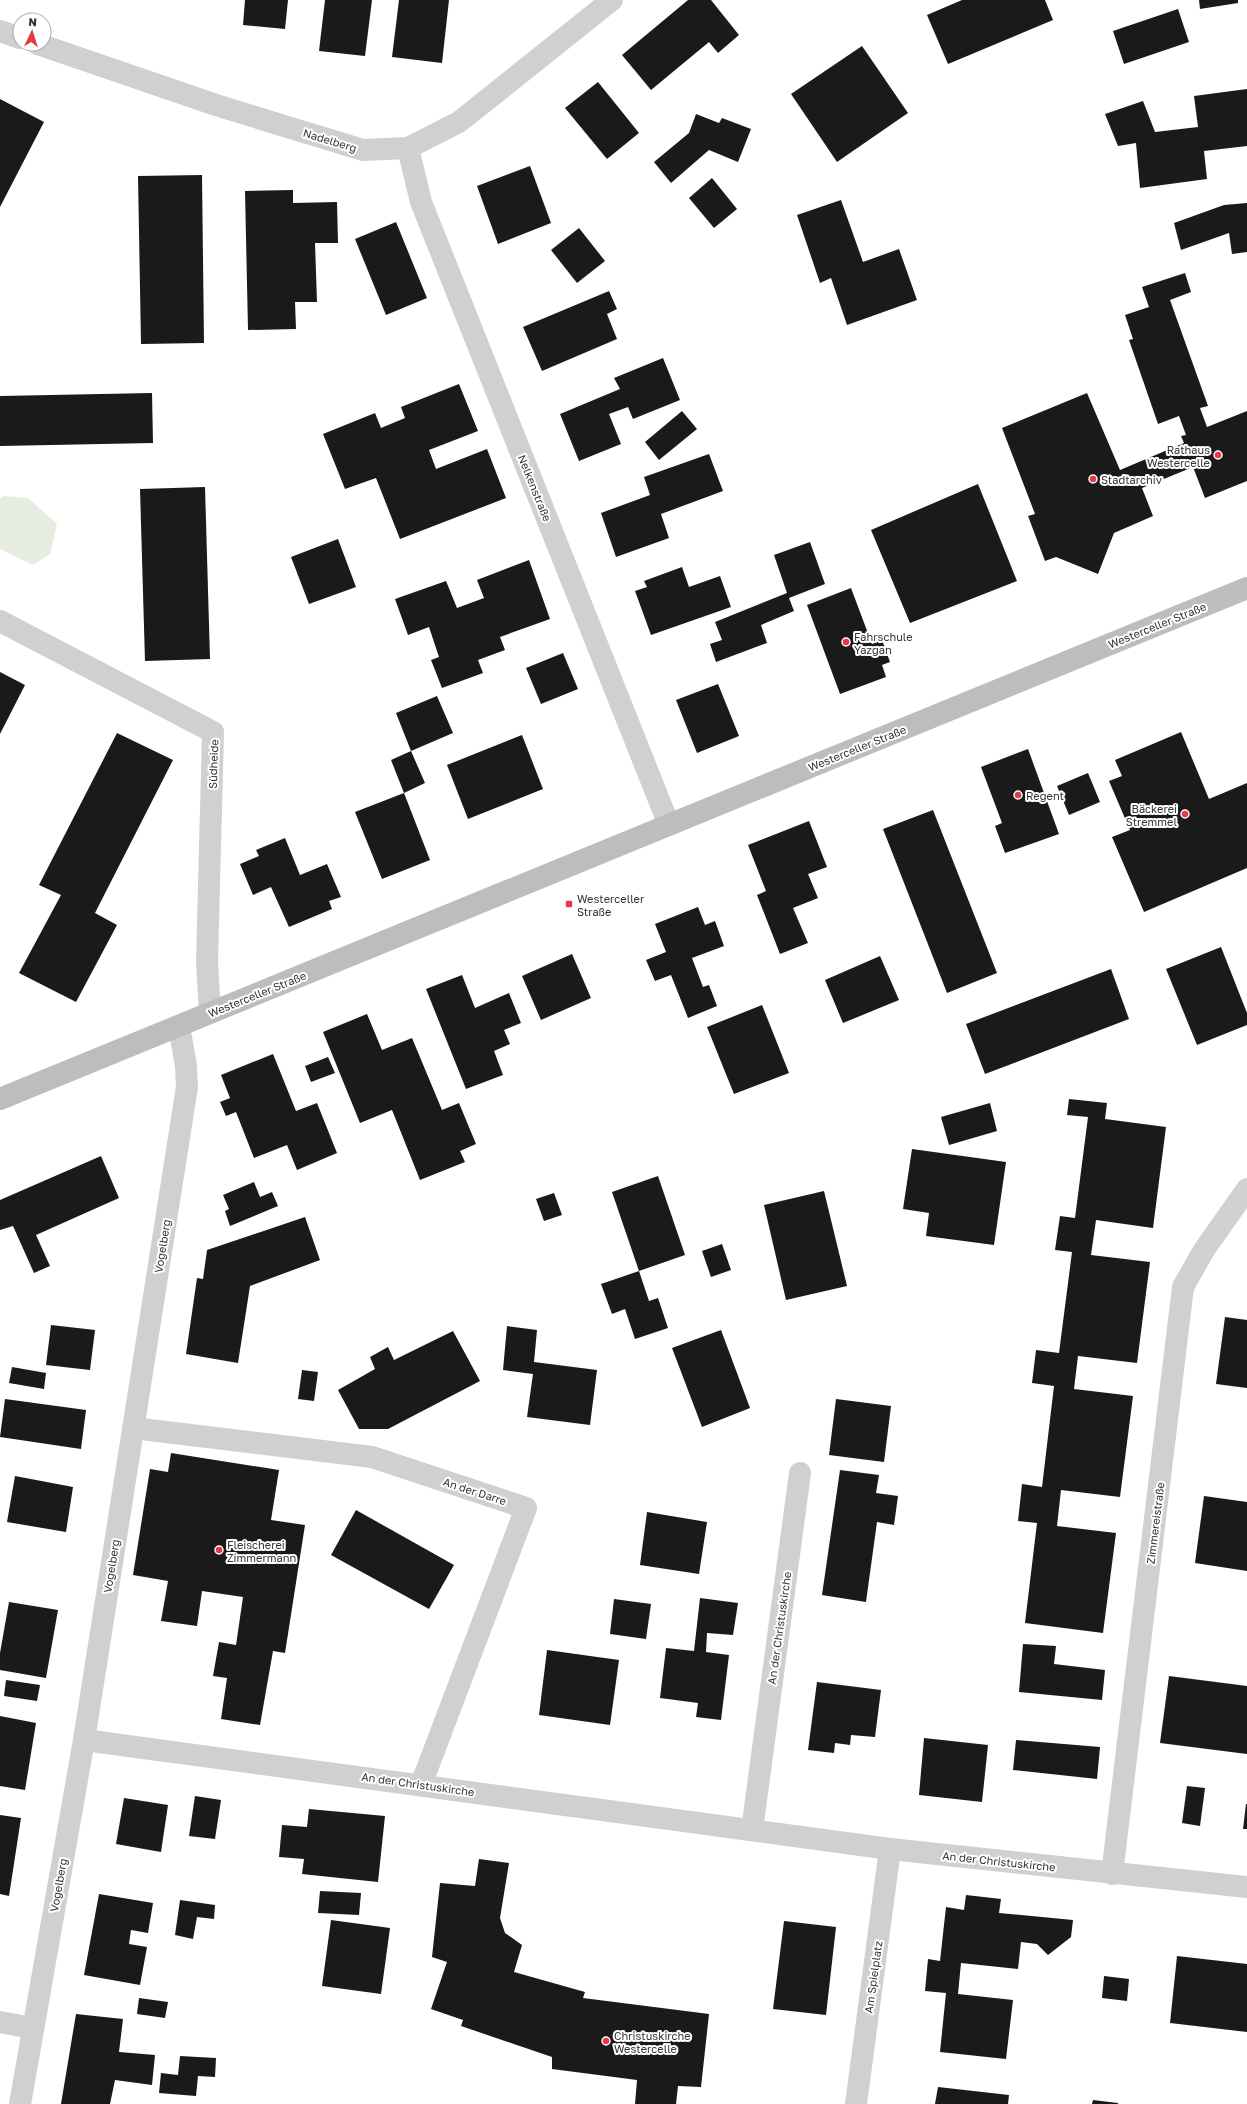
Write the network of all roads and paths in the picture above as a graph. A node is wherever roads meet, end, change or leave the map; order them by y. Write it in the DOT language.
graph roads {
  1 [pos="612,0"];
  2 [pos="0,31"];
  3 [pos="12,35"];
  4 [pos="52,49"];
  5 [pos="408,148"];
  6 [pos="1247,588"];
  7 [pos="0,621"];
  8 [pos="669,825"];
  9 [pos="210,1013"];
  10 [pos="179,1026"];
  11 [pos="0,1099"];
  12 [pos="1247,1189"];
  13 [pos="133,1428"];
  14 [pos="800,1473"];
  15 [pos="84,1740"];
  16 [pos="421,1785"];
  17 [pos="752,1830"];
  18 [pos="890,1849"];
  19 [pos="1112,1874"];
  20 [pos="1247,1887"];
  21 [pos="0,2022"];
  22 [pos="32,2028"];
  23 [pos="20,2104"];
  24 [pos="856,2104"];
  1 -- 5 [label="street, Nadelberg"];
  2 -- 3 [label="street"];
  4 -- 5 [label="street, Nadelberg"];
  5 -- 8 [label="street, Nelkenstraße"];
  6 -- 8 [label="street, Westerceller Straße"];
  7 -- 9 [label="street, Südheide"];
  8 -- 9 [label="street, Westerceller Straße"];
  9 -- 10 [label="street, Westerceller Straße"];
  10 -- 11 [label="street, Westerceller Straße"];
  10 -- 13 [label="street, Vogelberg"];
  12 -- 19 [label="street, Zimmereistraße"];
  13 -- 15 [label="street, Vogelberg"];
  13 -- 16 [label="street, An der Darre"];
  14 -- 17 [label="street, An der Christuskirche"];
  15 -- 16 [label="street, An der Christuskirche"];
  15 -- 22 [label="street, Vogelberg"];
  16 -- 17 [label="street, An der Christuskirche"];
  17 -- 18 [label="street, An der Christuskirche"];
  18 -- 19 [label="street, An der Christuskirche"];
  18 -- 24 [label="street, Am Spielplatz"];
  19 -- 20 [label="street, An der Christuskirche"];
  21 -- 22 [label="street"];
  22 -- 23 [label="street, Vogelberg"];
}
